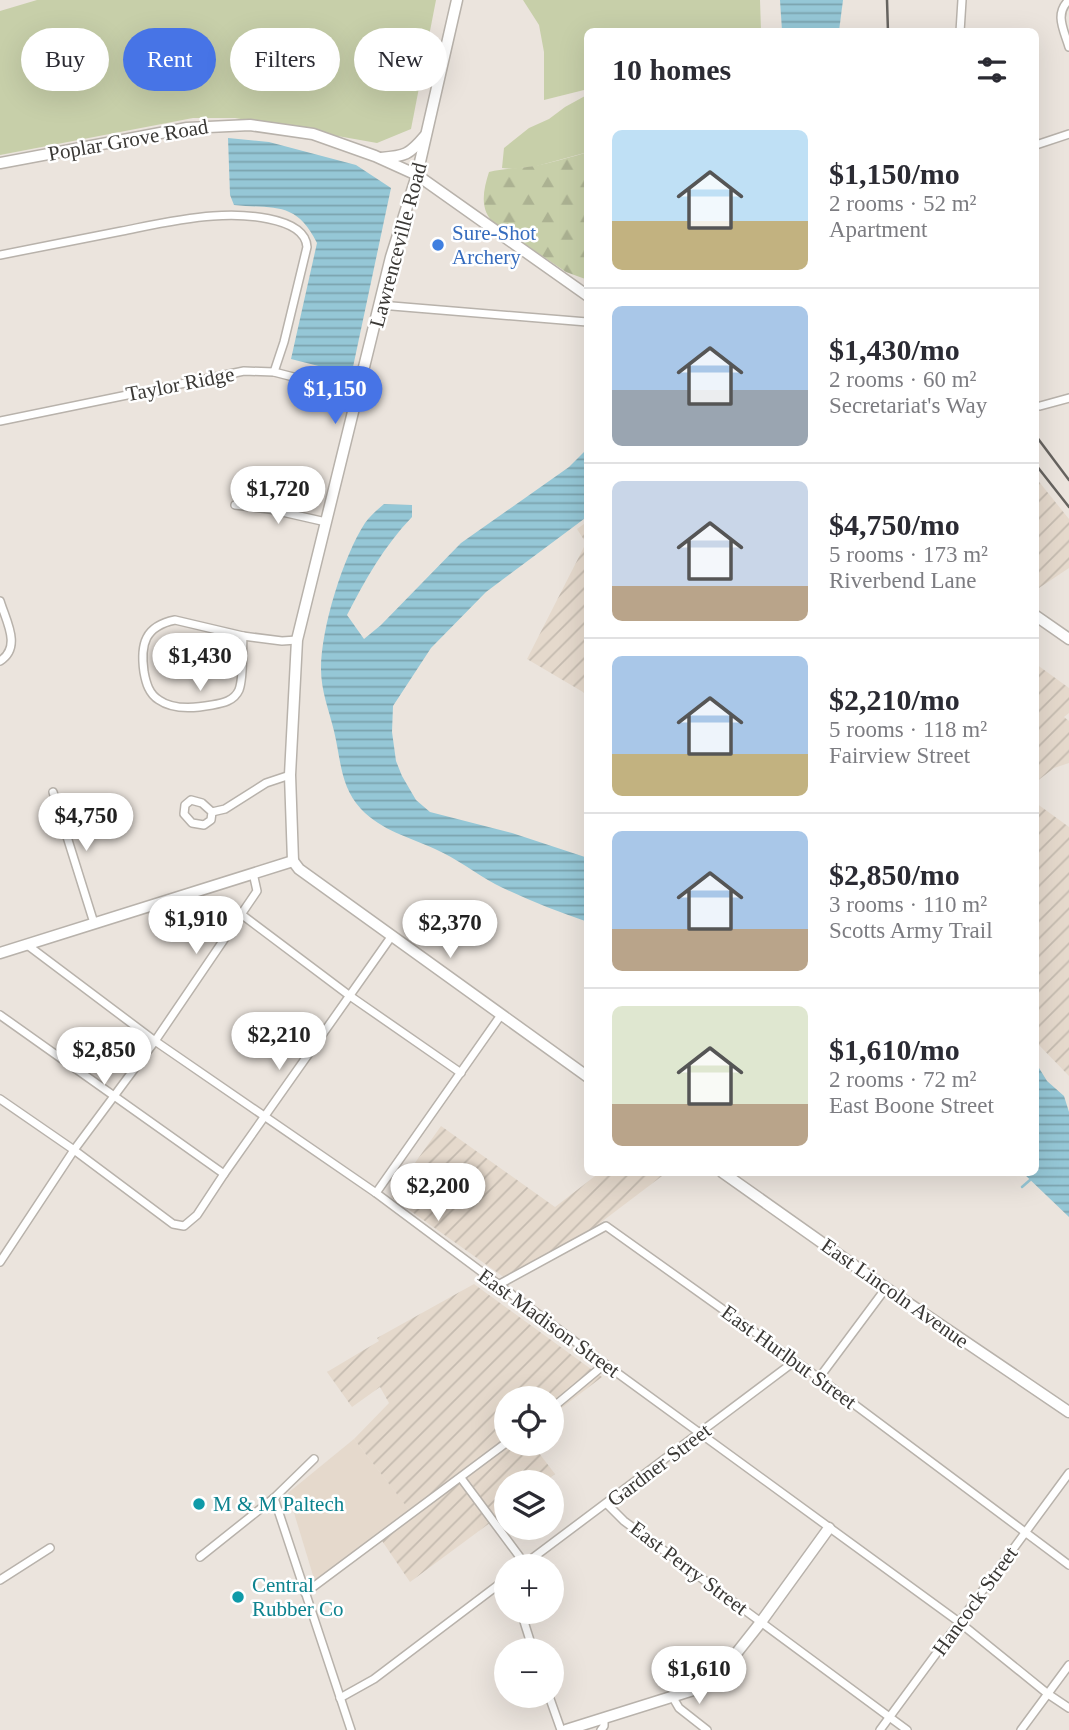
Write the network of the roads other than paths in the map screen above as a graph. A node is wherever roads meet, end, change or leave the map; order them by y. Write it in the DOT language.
graph roads {
  1 [pos="457,0"];
  2 [pos="961,0"];
  3 [pos="1069,0"];
  4 [pos="960,28"];
  5 [pos="1069,47"];
  6 [pos="427,133"];
  7 [pos="1069,134"];
  8 [pos="1039,144"];
  9 [pos="379,158"];
  10 [pos="0,163"];
  11 [pos="417,175"];
  12 [pos="0,255"];
  13 [pos="584,293"];
  14 [pos="380,305"];
  15 [pos="584,322"];
  16 [pos="274,372"];
  17 [pos="359,394"];
  18 [pos="1069,398"];
  19 [pos="1040,406"];
  20 [pos="0,421"];
  21 [pos="235,506"];
  22 [pos="326,522"];
  23 [pos="0,601"];
  24 [pos="1039,618"];
  25 [pos="243,636"];
  26 [pos="1069,639"];
  27 [pos="297,640"];
  28 [pos="0,661"];
  29 [pos="290,775"];
  30 [pos="53,792"];
  31 [pos="212,812"];
  32 [pos="293,861"];
  33 [pos="253,873"];
  34 [pos="241,914"];
  35 [pos="94,923"];
  36 [pos="391,937"];
  37 [pos="26,944"];
  38 [pos="0,953"];
  39 [pos="350,996"];
  40 [pos="0,1015"];
  41 [pos="502,1015"];
  42 [pos="155,1041"];
  43 [pos="461,1073"];
  44 [pos="584,1074"];
  45 [pos="115,1096"];
  46 [pos="0,1099"];
  47 [pos="264,1117"];
  48 [pos="74,1150"];
  49 [pos="224,1174"];
  50 [pos="728,1176"];
  51 [pos="376,1194"];
  52 [pos="0,1262"];
  53 [pos="498,1286"];
  54 [pos="886,1288"];
  55 [pos="795,1361"];
  56 [pos="605,1364"];
  57 [pos="819,1378"];
  58 [pos="564,1398"];
  59 [pos="1069,1412"];
  60 [pos="701,1433"];
  61 [pos="494,1452"];
  62 [pos="314,1459"];
  63 [pos="1069,1473"];
  64 [pos="461,1478"];
  65 [pos="274,1498"];
  66 [pos="607,1504"];
  67 [pos="829,1528"];
  68 [pos="1026,1532"];
  69 [pos="50,1548"];
  70 [pos="515,1554"];
  71 [pos="538,1554"];
  72 [pos="200,1557"];
  73 [pos="1069,1565"];
  74 [pos="0,1580"];
  75 [pos="494,1588"];
  76 [pos="305,1592"];
  77 [pos="761,1622"];
  78 [pos="959,1622"];
  79 [pos="1069,1665"];
  80 [pos="1048,1694"];
  81 [pos="672,1696"];
  82 [pos="340,1698"];
  83 [pos="554,1708"];
  84 [pos="1069,1708"];
  85 [pos="890,1717"];
  86 [pos="604,1718"];
  87 [pos="351,1730"];
  88 [pos="564,1730"];
  89 [pos="601,1730"];
  90 [pos="708,1730"];
  91 [pos="880,1730"];
  92 [pos="907,1730"];
  93 [pos="1021,1730"];
  1 -- 6 [label="street, Lawrenceville Road"];
  2 -- 4 [label="street"];
  3 -- 5 [label="street"];
  6 -- 9 [label="street"];
  6 -- 11 [label="street, Lawrenceville Road"];
  7 -- 8 [label="street"];
  9 -- 10 [label="street, Poplar Grove Road"];
  9 -- 11 [label="street, Poplar Grove Road"];
  11 -- 13 [label="street, Poplar Grove Road"];
  11 -- 14 [label="street, Lawrenceville Road"];
  12 -- 16 [label="street"];
  14 -- 15 [label="street"];
  14 -- 17 [label="street, Lawrenceville Road"];
  16 -- 17 [label="street, Taylor Ridge"];
  16 -- 20 [label="street, Taylor Ridge"];
  17 -- 22 [label="street, Lawrenceville Road"];
  18 -- 19 [label="street"];
  21 -- 22 [label="street"];
  22 -- 27 [label="street, Lawrenceville Road"];
  23 -- 28 [label="street"];
  24 -- 26 [label="street"];
  25 -- 25 [label="street"];
  25 -- 27 [label="street"];
  27 -- 29 [label="street, Lawrenceville Road"];
  29 -- 31 [label="street"];
  29 -- 32 [label="street, Lawrenceville Road"];
  30 -- 35 [label="street"];
  32 -- 33 [label="street"];
  32 -- 36 [label="street"];
  33 -- 34 [label="street"];
  33 -- 35 [label="street"];
  34 -- 39 [label="street"];
  34 -- 42 [label="street"];
  35 -- 37 [label="street"];
  36 -- 39 [label="street"];
  36 -- 41 [label="street"];
  37 -- 38 [label="street"];
  37 -- 42 [label="street, East Madison Street"];
  39 -- 43 [label="street"];
  39 -- 47 [label="street"];
  40 -- 45 [label="street"];
  41 -- 43 [label="street"];
  41 -- 44 [label="street"];
  42 -- 45 [label="street"];
  42 -- 47 [label="street, East Madison Street"];
  43 -- 51 [label="street"];
  45 -- 48 [label="street"];
  45 -- 49 [label="street"];
  46 -- 48 [label="street"];
  47 -- 49 [label="street"];
  47 -- 51 [label="street, East Madison Street"];
  48 -- 49 [label="street"];
  48 -- 52 [label="street"];
  50 -- 54 [label="street, East Lincoln Avenue"];
  51 -- 53 [label="street, East Madison Street"];
  53 -- 55 [label="street, East Hurlbut Street"];
  53 -- 56 [label="street, East Madison Street"];
  54 -- 57 [label="street"];
  54 -- 59 [label="street, East Lincoln Avenue"];
  55 -- 57 [label="street, East Hurlbut Street"];
  55 -- 60 [label="street, Gardner Street"];
  56 -- 58 [label="street"];
  56 -- 60 [label="street, East Madison Street"];
  57 -- 68 [label="street, East Hurlbut Street"];
  60 -- 66 [label="street, Gardner Street"];
  60 -- 67 [label="street, East Madison Street"];
  61 -- 64 [label="street"];
  62 -- 65 [label="street"];
  63 -- 68 [label="street, Hancock Street"];
  64 -- 70 [label="street"];
  64 -- 76 [label="street"];
  65 -- 72 [label="street"];
  65 -- 76 [label="street"];
  66 -- 71 [label="street, Gardner Street"];
  66 -- 77 [label="street, East Perry Street"];
  67 -- 77 [label="street"];
  67 -- 78 [label="street, East Madison Street"];
  68 -- 73 [label="street, East Hurlbut Street"];
  68 -- 78 [label="street, Hancock Street"];
  69 -- 74 [label="street"];
  75 -- 82 [label="street"];
  76 -- 82 [label="street"];
  77 -- 81 [label="street"];
  77 -- 85 [label="street, East Perry Street"];
  78 -- 80 [label="street, East Madison Street"];
  78 -- 85 [label="street, Hancock Street"];
  79 -- 80 [label="street"];
  80 -- 84 [label="street, East Madison Street"];
  80 -- 93 [label="street"];
  81 -- 86 [label="street"];
  81 -- 90 [label="street"];
  82 -- 87 [label="street"];
  83 -- 88 [label="street"];
  85 -- 91 [label="street, Hancock Street"];
  85 -- 92 [label="street, East Perry Street"];
  86 -- 88 [label="street"];
  86 -- 89 [label="street"];
}
